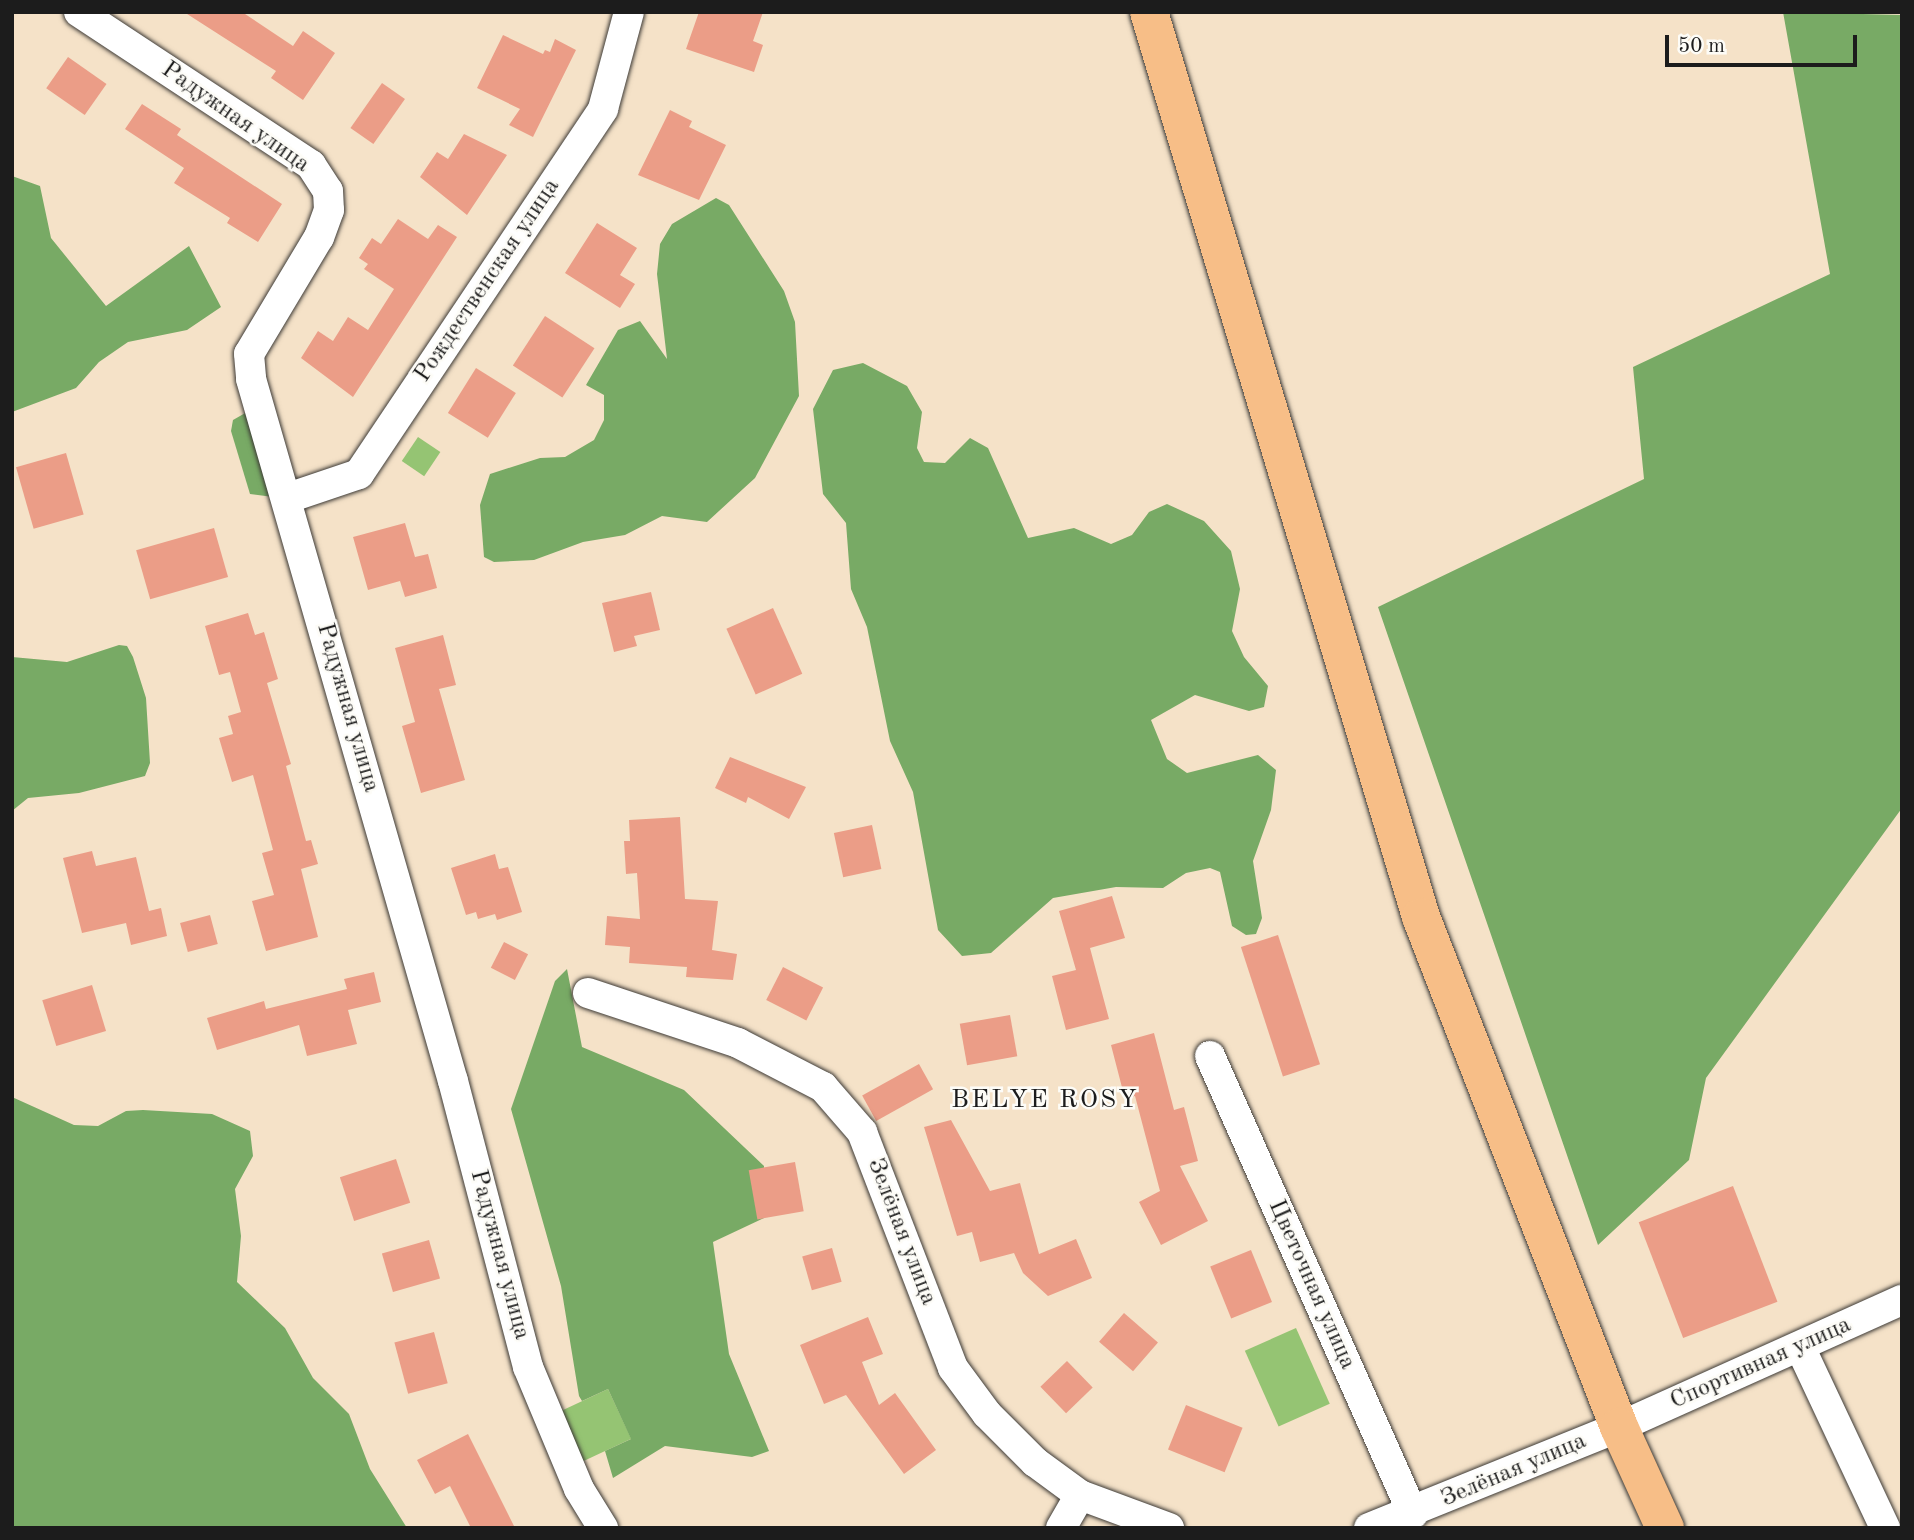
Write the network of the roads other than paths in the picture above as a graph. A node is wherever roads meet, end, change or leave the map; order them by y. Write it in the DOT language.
graph roads {
  1 [pos="79,12"];
  2 [pos="628,12"];
  3 [pos="1149,12"];
  4 [pos="288,498"];
  5 [pos="588,993"];
  6 [pos="1210,1056"];
  7 [pos="1902,1300"];
  8 [pos="1800,1347"];
  9 [pos="1619,1427"];
  10 [pos="1080,1495"];
  11 [pos="1392,1523"];
  12 [pos="603,1528"];
  13 [pos="1061,1528"];
  14 [pos="1169,1528"];
  15 [pos="1665,1528"];
  16 [pos="1885,1528"];
  1 -- 4 [label="street, Радужная улица"];
  2 -- 4 [label="street, Рождественская улица"];
  3 -- 9 [label="main road"];
  4 -- 12 [label="street, Радужная улица"];
  5 -- 10 [label="street, Зелёная улица"];
  6 -- 11 [label="street, Цветочная улица"];
  7 -- 8 [label="street, Спортивная улица"];
  8 -- 9 [label="street, Спортивная улица"];
  8 -- 16 [label="street"];
  9 -- 11 [label="street, Зелёная улица"];
  9 -- 15 [label="main road"];
  10 -- 13 [label="street"];
  10 -- 14 [label="street, Зелёная улица"];
}
